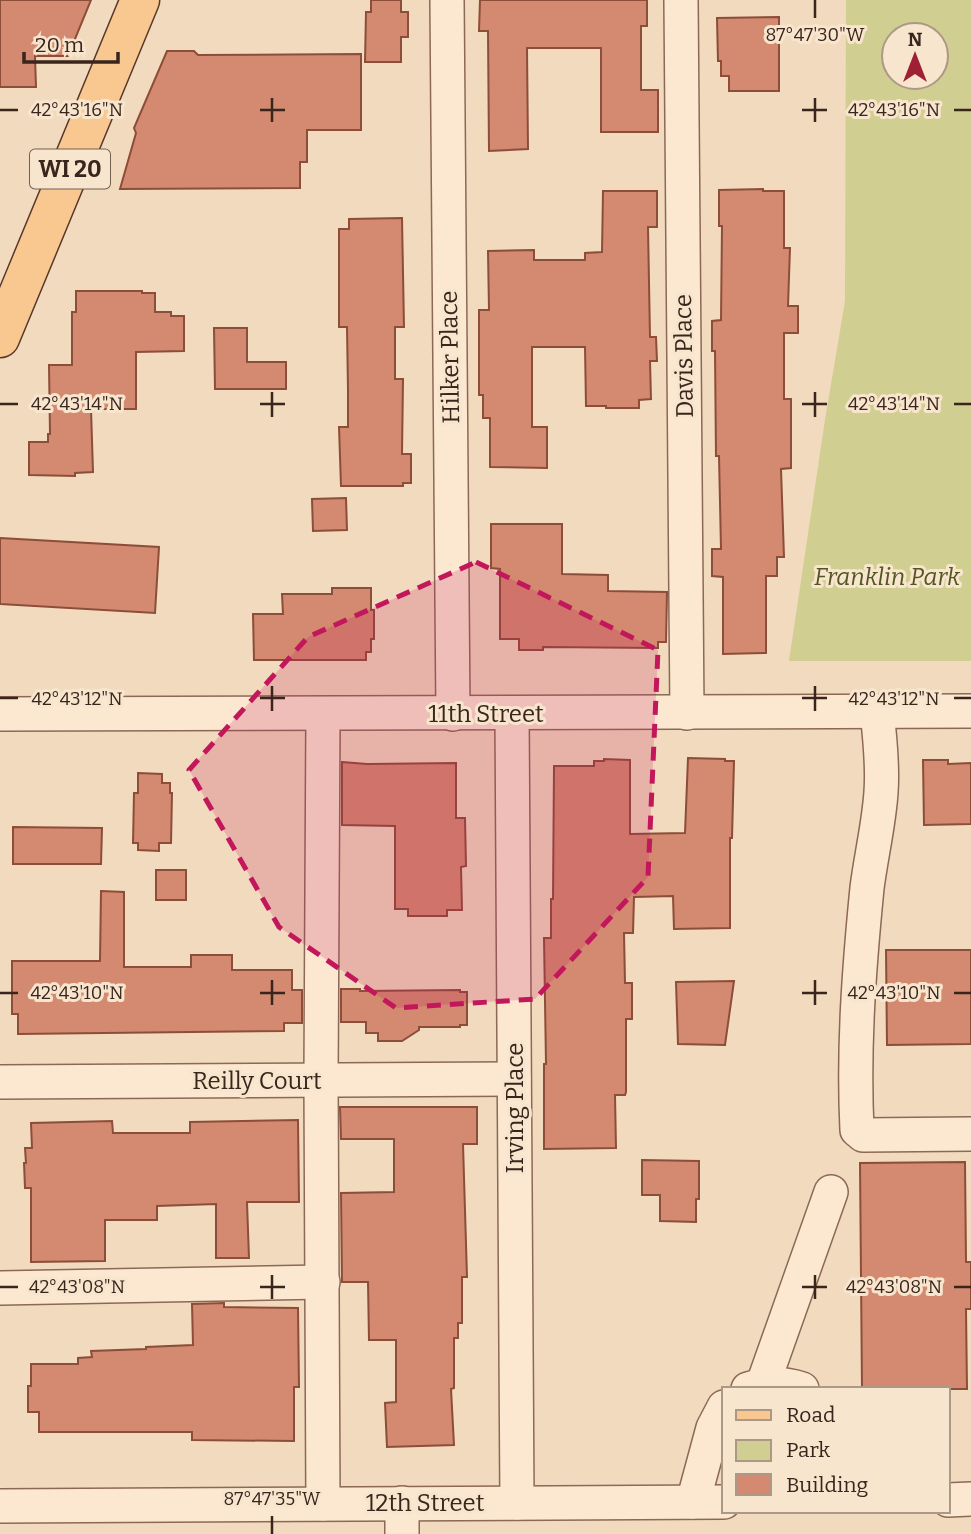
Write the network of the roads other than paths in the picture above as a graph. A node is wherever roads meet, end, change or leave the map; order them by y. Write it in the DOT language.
graph roads {
  1 [pos="140,0"];
  2 [pos="447,0"];
  3 [pos="681,0"];
  4 [pos="3,326"];
  5 [pos="971,711"];
  6 [pos="877,712"];
  7 [pos="687,713"];
  8 [pos="0,714"];
  9 [pos="323,714"];
  10 [pos="453,714"];
  11 [pos="512,714"];
  12 [pos="514,1079"];
  13 [pos="321,1080"];
  14 [pos="0,1082"];
  15 [pos="971,1134"];
  16 [pos="831,1192"];
  17 [pos="323,1282"];
  18 [pos="0,1288"];
  19 [pos="755,1387"];
  20 [pos="796,1387"];
  21 [pos="722,1411"];
  22 [pos="950,1500"];
  23 [pos="971,1500"];
  24 [pos="708,1502"];
  25 [pos="517,1503"];
  26 [pos="323,1504"];
  27 [pos="0,1506"];
  28 [pos="191,1519"];
  29 [pos="402,1519"];
  1 -- 4 [label="main road, WI 20"];
  2 -- 10 [label="street, Hilker Place"];
  3 -- 7 [label="street, Davis Place"];
  5 -- 6 [label="street, 11th Street"];
  6 -- 7 [label="street, 11th Street"];
  6 -- 15 [label="street"];
  7 -- 11 [label="street, 11th Street"];
  8 -- 9 [label="street, 11th Street"];
  9 -- 10 [label="street, 11th Street"];
  9 -- 13 [label="street"];
  10 -- 11 [label="street, 11th Street"];
  11 -- 12 [label="street, Irving Place"];
  12 -- 13 [label="street, Reilly Court"];
  12 -- 25 [label="street, Irving Place"];
  13 -- 14 [label="street, Reilly Court"];
  13 -- 17 [label="street"];
  16 -- 19 [label="street"];
  17 -- 18 [label="street"];
  17 -- 26 [label="street"];
  19 -- 20 [label="street"];
  21 -- 24 [label="street"];
  22 -- 23 [label="street"];
  24 -- 25 [label="street, 12th Street"];
  25 -- 29 [label="street, 12th Street"];
  26 -- 28 [label="street, 12th Street"];
  26 -- 29 [label="street, 12th Street"];
  27 -- 28 [label="street, 12th Street"];
}
